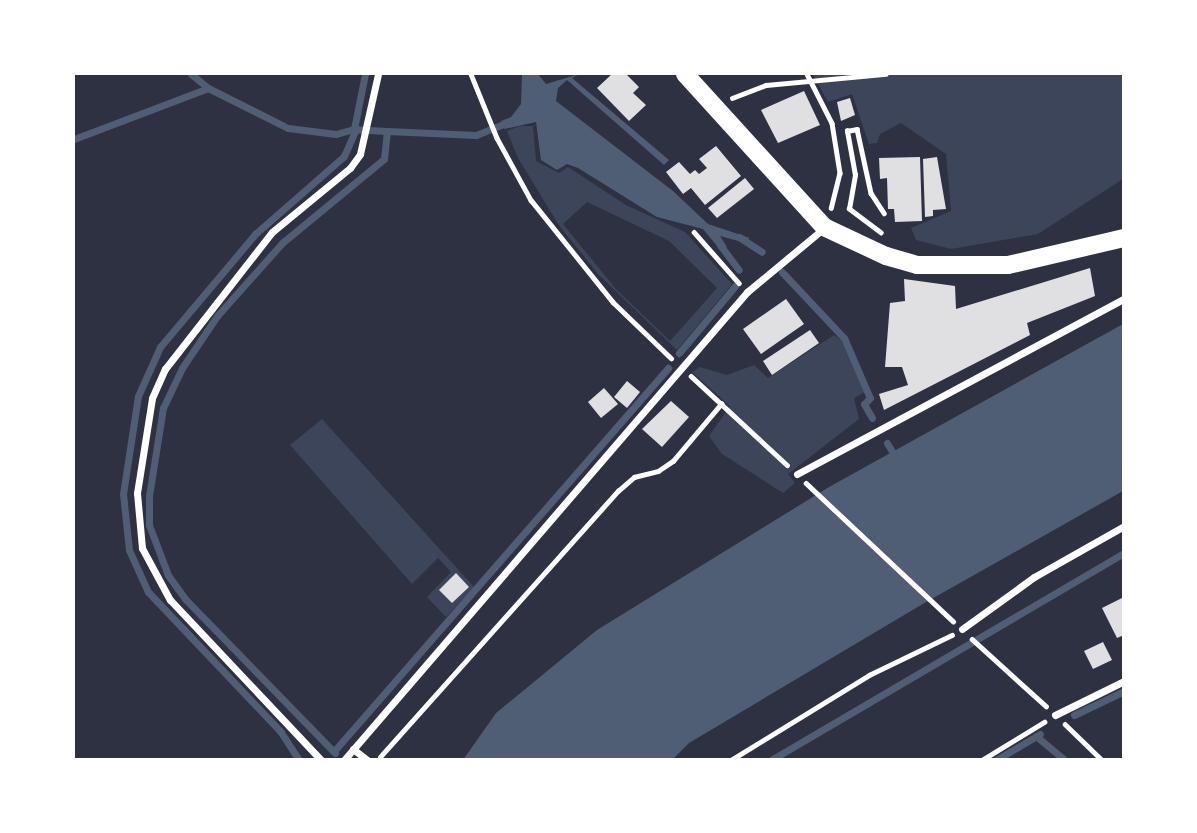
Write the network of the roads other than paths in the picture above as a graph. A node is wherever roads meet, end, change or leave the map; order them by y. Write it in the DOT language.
graph roads {
  1 [pos="378,74"];
  2 [pos="685,74"];
  3 [pos="824,227"];
  4 [pos="1124,238"];
  5 [pos="1124,299"];
  6 [pos="799,476"];
  7 [pos="1124,526"];
  8 [pos="962,629"];
  9 [pos="1124,681"];
  10 [pos="1055,715"];
  11 [pos="353,749"];
  12 [pos="321,760"];
  13 [pos="344,760"];
  14 [pos="367,760"];
  1 -- 12 [label="street"];
  2 -- 3 [label="main road"];
  3 -- 4 [label="main road"];
  3 -- 11 [label="street"];
  5 -- 6 [label="street"];
  7 -- 8 [label="street"];
  9 -- 10 [label="street"];
  11 -- 13 [label="street"];
  11 -- 14 [label="street"];
}
